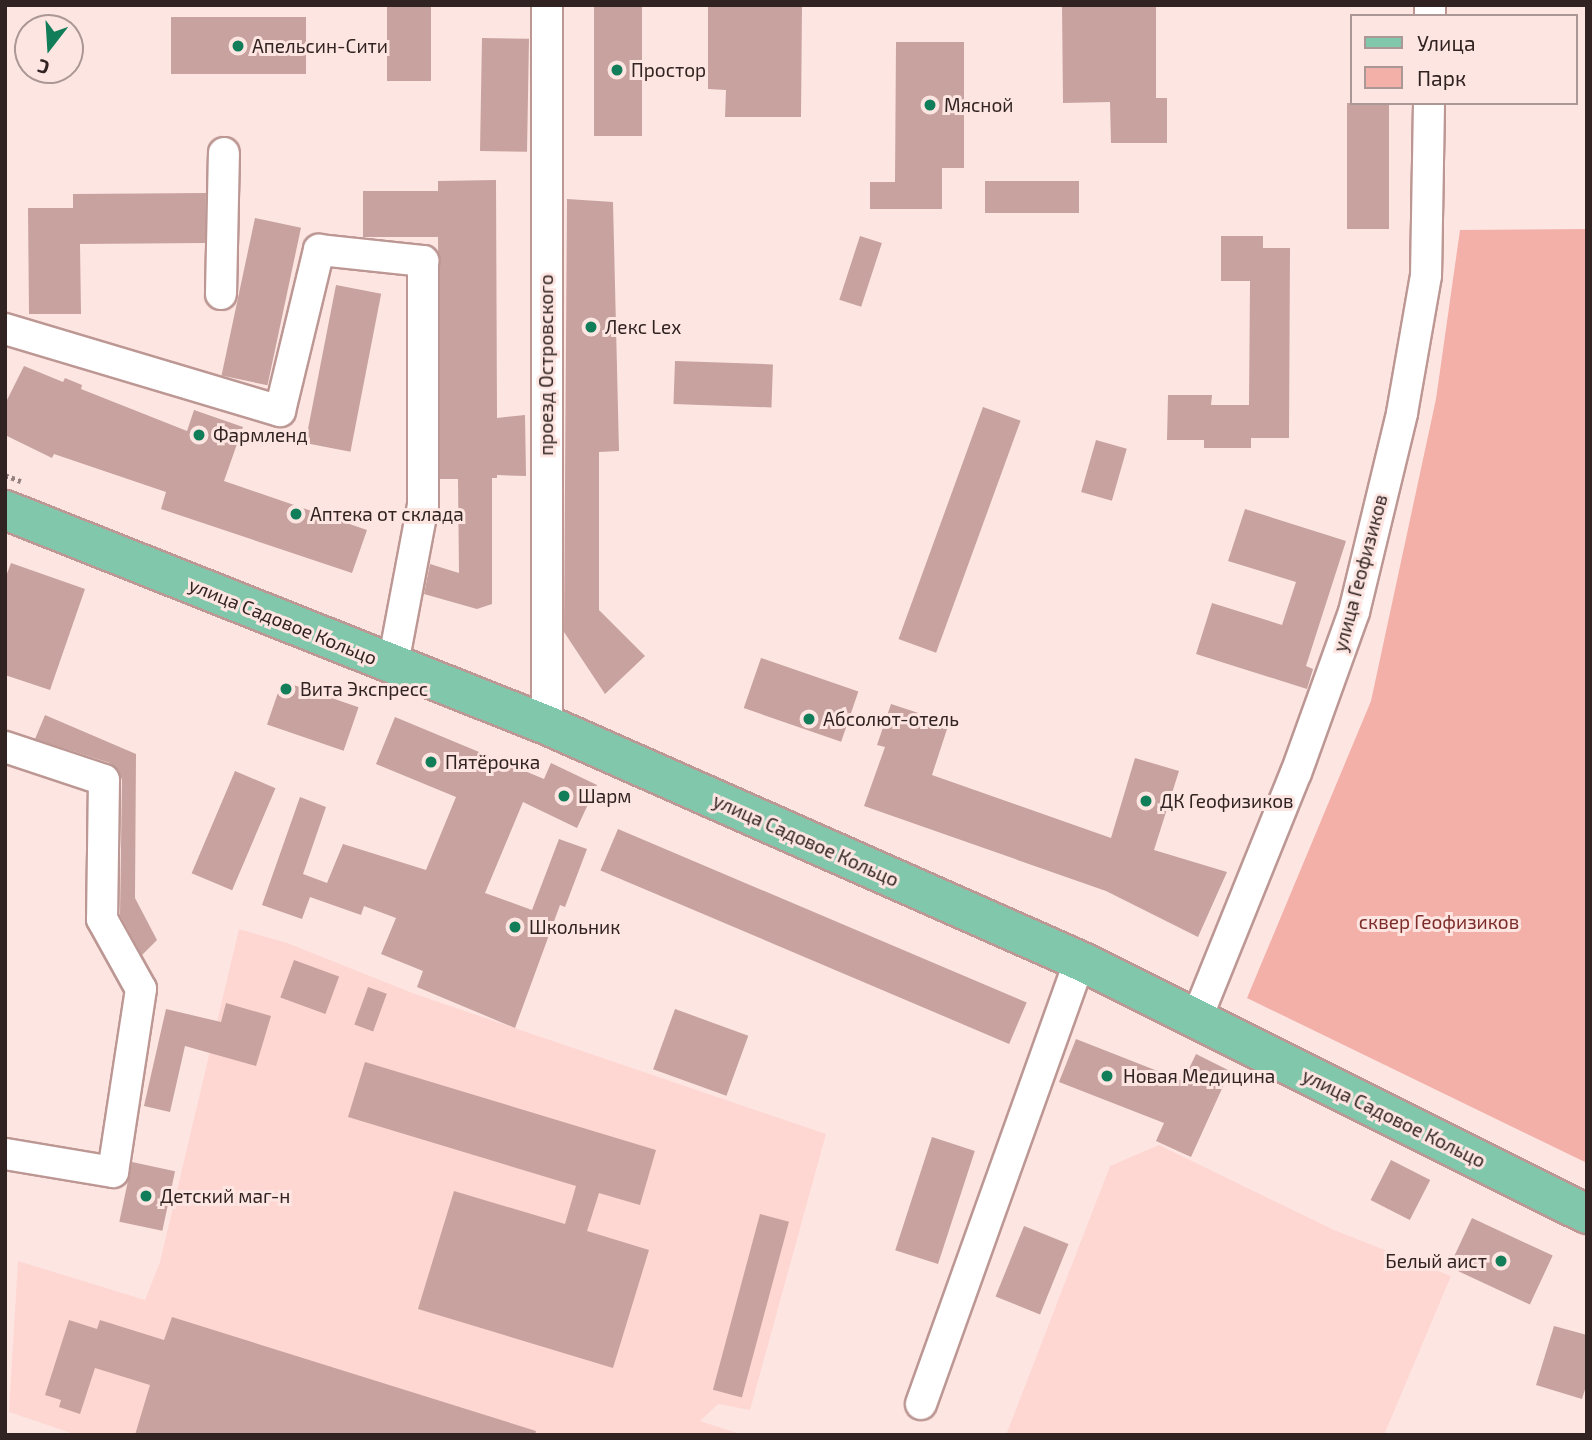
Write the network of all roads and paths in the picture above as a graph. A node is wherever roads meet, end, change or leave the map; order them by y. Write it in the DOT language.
graph roads {
  1 [pos="547,5"];
  2 [pos="1429,105"];
  3 [pos="224,153"];
  4 [pos="221,295"];
  5 [pos="5,329"];
  6 [pos="5,510"];
  7 [pos="393,664"];
  8 [pos="547,725"];
  9 [pos="5,747"];
  10 [pos="1080,961"];
  11 [pos="1196,1020"];
  12 [pos="5,1154"];
  13 [pos="1587,1214"];
  14 [pos="921,1404"];
  1 -- 8 [label="street, проезд Островского"];
  2 -- 11 [label="street, улица Геофизиков"];
  3 -- 4 [label="street"];
  5 -- 7 [label="street"];
  6 -- 7 [label="main road, улица Садовое Кольцо"];
  7 -- 8 [label="main road, улица Садовое Кольцо"];
  8 -- 10 [label="main road, улица Садовое Кольцо"];
  9 -- 12 [label="street"];
  10 -- 11 [label="main road, улица Садовое Кольцо"];
  10 -- 14 [label="street"];
  11 -- 13 [label="main road, улица Садовое Кольцо"];
}
